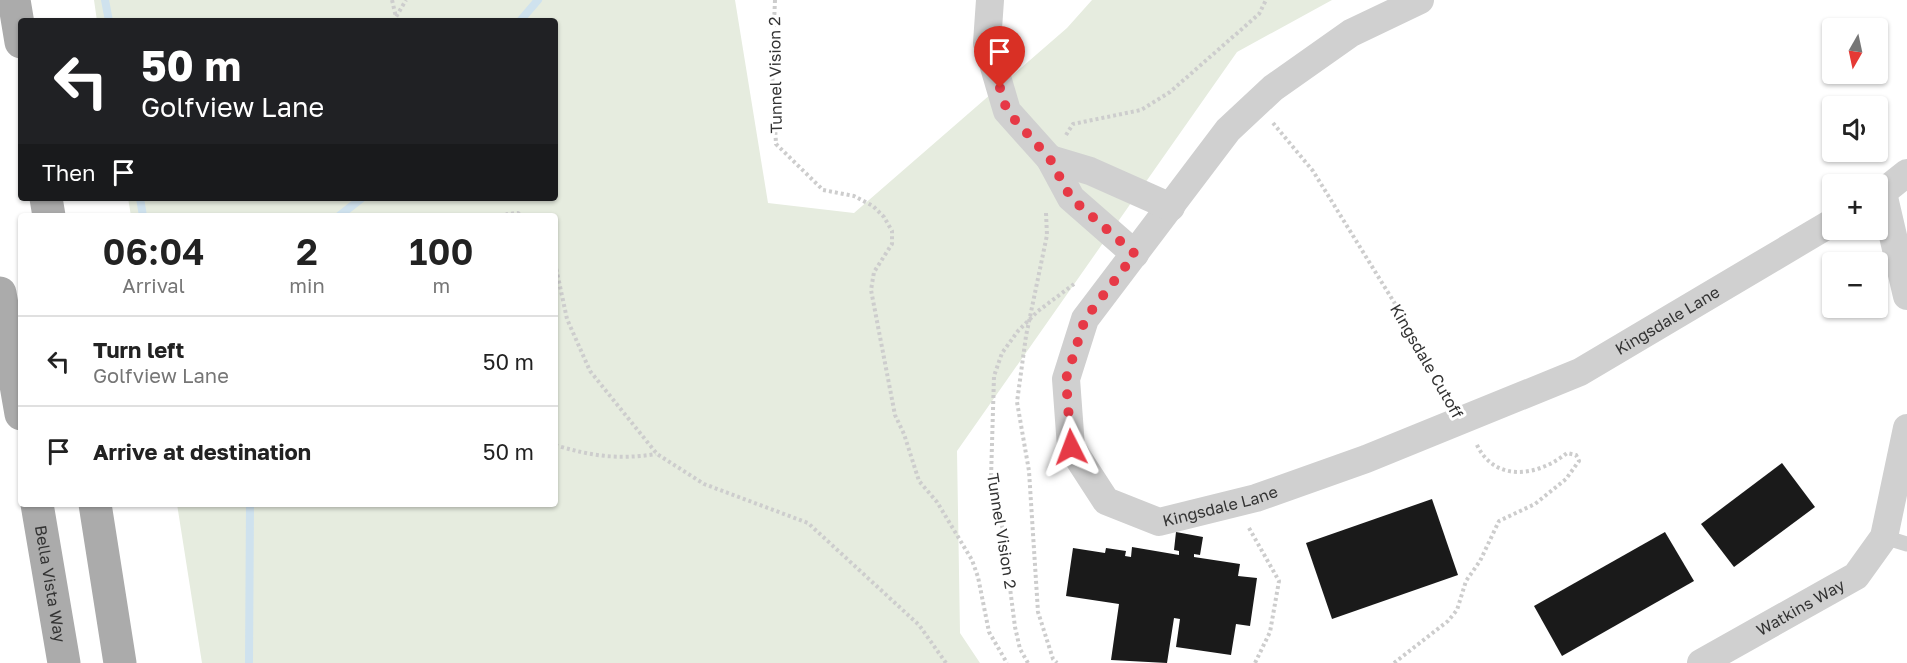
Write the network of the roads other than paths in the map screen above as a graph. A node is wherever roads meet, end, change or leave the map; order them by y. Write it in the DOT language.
graph roads {
  1 [pos="14,0"];
  2 [pos="990,0"];
  3 [pos="1420,0"];
  4 [pos="18,24"];
  5 [pos="1050,159"];
  6 [pos="1907,173"];
  7 [pos="1888,188"];
  8 [pos="1171,207"];
  9 [pos="1888,221"];
  10 [pos="1822,229"];
  11 [pos="1135,254"];
  12 [pos="0,293"];
  13 [pos="1907,296"];
  14 [pos="18,397"];
  15 [pos="1907,428"];
  16 [pos="38,507"];
  17 [pos="95,507"];
  18 [pos="1896,541"];
  19 [pos="64,663"];
  20 [pos="120,663"];
  21 [pos="1701,663"];
  1 -- 4 [label="main road"];
  2 -- 5 [label="street"];
  3 -- 8 [label="street, Kingsdale Lane"];
  5 -- 8 [label="street"];
  5 -- 11 [label="street"];
  6 -- 7 [label="street"];
  8 -- 11 [label="street, Kingsdale Lane"];
  9 -- 13 [label="street"];
  10 -- 11 [label="street, Kingsdale Lane"];
  12 -- 14 [label="main road"];
  15 -- 18 [label="street, Watkins Way"];
  16 -- 19 [label="main road, Bella Vista Way"];
  17 -- 20 [label="main road"];
  18 -- 21 [label="street, Watkins Way"];
}
